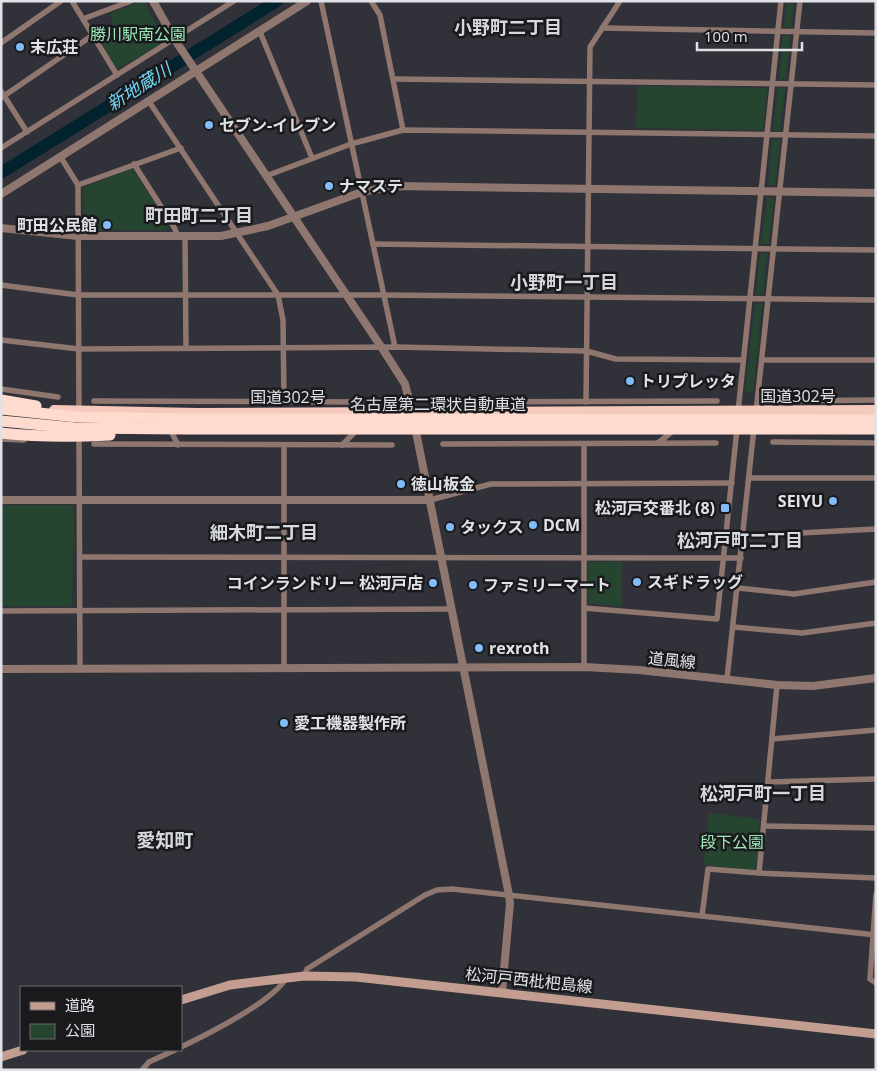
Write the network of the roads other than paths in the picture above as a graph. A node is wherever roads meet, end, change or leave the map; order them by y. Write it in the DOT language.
graph roads {
  1 [pos="61,1"];
  2 [pos="72,1"];
  3 [pos="131,1"];
  4 [pos="153,1"];
  5 [pos="220,1"];
  6 [pos="234,1"];
  7 [pos="306,1"];
  8 [pos="321,1"];
  9 [pos="371,1"];
  10 [pos="620,1"];
  11 [pos="781,1"];
  12 [pos="800,1"];
  13 [pos="223,8"];
  14 [pos="84,19"];
  15 [pos="602,28"];
  16 [pos="778,31"];
  17 [pos="260,32"];
  18 [pos="796,32"];
  19 [pos="876,32"];
  20 [pos="93,35"];
  21 [pos="175,40"];
  22 [pos="1,43"];
  23 [pos="195,70"];
  24 [pos="117,75"];
  25 [pos="394,78"];
  26 [pos="590,80"];
  27 [pos="773,83"];
  28 [pos="792,84"];
  29 [pos="876,85"];
  30 [pos="2,95"];
  31 [pos="148,100"];
  32 [pos="403,130"];
  33 [pos="27,132"];
  34 [pos="590,132"];
  35 [pos="766,135"];
  36 [pos="787,136"];
  37 [pos="876,136"];
  38 [pos="352,144"];
  39 [pos="1,148"];
  40 [pos="182,148"];
  41 [pos="60,156"];
  42 [pos="312,158"];
  43 [pos="134,164"];
  44 [pos="266,176"];
  45 [pos="78,185"];
  46 [pos="590,188"];
  47 [pos="760,191"];
  48 [pos="362,192"];
  49 [pos="780,192"];
  50 [pos="876,193"];
  51 [pos="1,194"];
  52 [pos="294,216"];
  53 [pos="1,228"];
  54 [pos="238,234"];
  55 [pos="78,236"];
  56 [pos="181,236"];
  57 [pos="373,244"];
  58 [pos="589,247"];
  59 [pos="755,249"];
  60 [pos="774,249"];
  61 [pos="876,250"];
  62 [pos="1,286"];
  63 [pos="78,295"];
  64 [pos="186,295"];
  65 [pos="278,295"];
  66 [pos="345,295"];
  67 [pos="383,295"];
  68 [pos="588,297"];
  69 [pos="749,298"];
  70 [pos="769,298"];
  71 [pos="876,300"];
  72 [pos="1,340"];
  73 [pos="395,347"];
  74 [pos="186,348"];
  75 [pos="284,348"];
  76 [pos="382,348"];
  77 [pos="79,349"];
  78 [pos="586,351"];
  79 [pos="743,360"];
  80 [pos="762,360"];
  81 [pos="876,360"];
  82 [pos="1,389"];
  83 [pos="58,397"];
  84 [pos="876,400"];
  85 [pos="94,401"];
  86 [pos="138,401"];
  87 [pos="284,401"];
  88 [pos="653,401"];
  89 [pos="717,401"];
  90 [pos="776,401"];
  91 [pos="2,402"];
  92 [pos="326,402"];
  93 [pos="434,402"];
  94 [pos="470,402"];
  95 [pos="586,402"];
  96 [pos="20,407"];
  97 [pos="375,407"];
  98 [pos="876,410"];
  99 [pos="79,411"];
  100 [pos="660,411"];
  101 [pos="695,411"];
  102 [pos="738,411"];
  103 [pos="756,411"];
  104 [pos="832,411"];
  105 [pos="129,412"];
  106 [pos="163,412"];
  107 [pos="333,412"];
  108 [pos="412,412"];
  109 [pos="457,412"];
  110 [pos="484,412"];
  111 [pos="1,420"];
  112 [pos="876,420"];
  113 [pos="184,424"];
  114 [pos="876,430"];
  115 [pos="1,433"];
  116 [pos="1,439"];
  117 [pos="59,442"];
  118 [pos="773,442"];
  119 [pos="658,443"];
  120 [pos="716,443"];
  121 [pos="857,443"];
  122 [pos="876,443"];
  123 [pos="94,444"];
  124 [pos="443,444"];
  125 [pos="513,444"];
  126 [pos="584,444"];
  127 [pos="178,445"];
  128 [pos="342,445"];
  129 [pos="392,445"];
  130 [pos="284,446"];
  131 [pos="749,478"];
  132 [pos="876,478"];
  133 [pos="732,483"];
  134 [pos="584,484"];
  135 [pos="284,499"];
  136 [pos="1,500"];
  137 [pos="80,500"];
  138 [pos="430,500"];
  139 [pos="876,529"];
  140 [pos="743,536"];
  141 [pos="442,556"];
  142 [pos="584,556"];
  143 [pos="80,557"];
  144 [pos="284,557"];
  145 [pos="724,557"];
  146 [pos="741,558"];
  147 [pos="876,582"];
  148 [pos="738,588"];
  149 [pos="584,608"];
  150 [pos="284,609"];
  151 [pos="452,609"];
  152 [pos="80,610"];
  153 [pos="1,611"];
  154 [pos="876,623"];
  155 [pos="734,626"];
  156 [pos="584,667"];
  157 [pos="80,668"];
  158 [pos="465,668"];
  159 [pos="1,669"];
  160 [pos="284,669"];
  161 [pos="876,678"];
  162 [pos="727,679"];
  163 [pos="777,685"];
  164 [pos="876,730"];
  165 [pos="772,739"];
  166 [pos="876,778"];
  167 [pos="768,782"];
  168 [pos="764,826"];
  169 [pos="876,828"];
  170 [pos="759,873"];
  171 [pos="876,878"];
  172 [pos="876,894"];
  173 [pos="509,895"];
  174 [pos="702,916"];
  175 [pos="874,935"];
  176 [pos="304,976"];
  177 [pos="286,978"];
  178 [pos="876,983"];
  179 [pos="502,992"];
  180 [pos="182,1000"];
  181 [pos="876,1034"];
  182 [pos="182,1047"];
  183 [pos="20,1051"];
  184 [pos="174,1051"];
  185 [pos="1,1057"];
  186 [pos="142,1070"];
  1 -- 22 [label="street"];
  2 -- 14 [label="street"];
  3 -- 14 [label="street"];
  4 -- 21 [label="street"];
  5 -- 13 [label="street"];
  6 -- 13 [label="street"];
  7 -- 17 [label="street"];
  8 -- 38 [label="street"];
  9 -- 25 [label="street"];
  10 -- 15 [label="street"];
  11 -- 16 [label="street"];
  12 -- 18 [label="street"];
  13 -- 21 [label="street"];
  14 -- 20 [label="street"];
  15 -- 16 [label="street"];
  15 -- 26 [label="street"];
  16 -- 18 [label="street"];
  16 -- 27 [label="street"];
  17 -- 23 [label="street"];
  17 -- 42 [label="street"];
  18 -- 19 [label="street"];
  18 -- 28 [label="street"];
  20 -- 24 [label="street"];
  20 -- 30 [label="street"];
  21 -- 23 [label="street"];
  21 -- 24 [label="street"];
  23 -- 31 [label="street"];
  23 -- 44 [label="street"];
  24 -- 33 [label="street"];
  25 -- 26 [label="street"];
  25 -- 32 [label="street"];
  26 -- 27 [label="street"];
  26 -- 34 [label="street"];
  27 -- 28 [label="street"];
  27 -- 35 [label="street"];
  28 -- 29 [label="street"];
  28 -- 36 [label="street"];
  30 -- 33 [label="street"];
  31 -- 40 [label="street"];
  31 -- 41 [label="street"];
  32 -- 34 [label="street"];
  32 -- 38 [label="street"];
  33 -- 39 [label="street"];
  34 -- 35 [label="street"];
  34 -- 46 [label="street"];
  35 -- 36 [label="street"];
  35 -- 47 [label="street"];
  36 -- 37 [label="street"];
  36 -- 49 [label="street"];
  38 -- 42 [label="street"];
  38 -- 48 [label="street"];
  40 -- 43 [label="street"];
  40 -- 54 [label="street"];
  41 -- 45 [label="street"];
  41 -- 51 [label="street"];
  42 -- 44 [label="street"];
  43 -- 45 [label="street"];
  43 -- 56 [label="street"];
  44 -- 52 [label="street"];
  45 -- 55 [label="street"];
  46 -- 47 [label="street"];
  46 -- 48 [label="street"];
  46 -- 58 [label="street"];
  47 -- 49 [label="street"];
  47 -- 59 [label="street"];
  48 -- 52 [label="street"];
  48 -- 57 [label="street"];
  49 -- 50 [label="street"];
  49 -- 60 [label="street"];
  52 -- 54 [label="street"];
  52 -- 66 [label="street"];
  53 -- 55 [label="street"];
  54 -- 56 [label="street"];
  54 -- 65 [label="street"];
  55 -- 56 [label="street"];
  55 -- 63 [label="street"];
  56 -- 64 [label="street"];
  57 -- 58 [label="street"];
  57 -- 67 [label="street"];
  58 -- 59 [label="street"];
  58 -- 68 [label="street"];
  59 -- 60 [label="street"];
  59 -- 69 [label="street"];
  60 -- 61 [label="street"];
  60 -- 70 [label="street"];
  62 -- 63 [label="street"];
  63 -- 64 [label="street"];
  63 -- 77 [label="street"];
  64 -- 65 [label="street"];
  64 -- 74 [label="street"];
  65 -- 66 [label="street"];
  65 -- 75 [label="street"];
  66 -- 67 [label="street"];
  66 -- 76 [label="street"];
  67 -- 68 [label="street"];
  67 -- 73 [label="street"];
  68 -- 69 [label="street"];
  68 -- 78 [label="street"];
  69 -- 70 [label="street"];
  69 -- 79 [label="street"];
  70 -- 71 [label="street"];
  70 -- 80 [label="street"];
  72 -- 77 [label="street"];
  73 -- 76 [label="street"];
  73 -- 78 [label="street"];
  74 -- 75 [label="street"];
  74 -- 77 [label="street"];
  75 -- 76 [label="street"];
  75 -- 87 [label="street"];
  76 -- 108 [label="street"];
  77 -- 99 [label="street"];
  78 -- 79 [label="street"];
  78 -- 95 [label="street"];
  79 -- 102 [label="street"];
  80 -- 81 [label="street"];
  80 -- 103 [label="street"];
  82 -- 83 [label="street"];
  84 -- 90 [label="street"];
  85 -- 86 [label="street"];
  86 -- 87 [label="street"];
  86 -- 105 [label="street"];
  87 -- 92 [label="street"];
  88 -- 89 [label="street"];
  88 -- 95 [label="street"];
  88 -- 100 [label="street"];
  91 -- 96 [label="highway, 国道302号"];
  91 -- 113 [label="highway, bridge"];
  92 -- 97 [label="street"];
  92 -- 107 [label="street"];
  93 -- 94 [label="street"];
  94 -- 95 [label="street"];
  94 -- 109 [label="street"];
  96 -- 99 [label="highway, 国道302号"];
  96 -- 115 [label="street"];
  97 -- 107 [label="highway, 国道302号"];
  97 -- 108 [label="highway, 国道302号"];
  97 -- 128 [label="street"];
  98 -- 104 [label="highway, 国道302号"];
  99 -- 105 [label="highway, 国道302号"];
  99 -- 137 [label="street"];
  100 -- 101 [label="highway, 国道302号"];
  100 -- 110 [label="highway, 国道302号"];
  101 -- 102 [label="highway, 国道302号"];
  101 -- 119 [label="street"];
  102 -- 103 [label="highway, 国道302号"];
  102 -- 133 [label="street"];
  103 -- 104 [label="highway, 国道302号"];
  103 -- 131 [label="street"];
  104 -- 121 [label="street"];
  105 -- 106 [label="highway, 国道302号"];
  106 -- 107 [label="highway, 国道302号"];
  106 -- 127 [label="street"];
  108 -- 109 [label="highway, 国道302号"];
  108 -- 138 [label="street"];
  109 -- 110 [label="highway, 国道302号"];
  110 -- 125 [label="street"];
  111 -- 113 [label="highway, 名古屋第二環状自動車道, bridge"];
  112 -- 113 [label="highway, 名古屋第二環状自動車道, bridge"];
  113 -- 114 [label="highway, 名古屋第二環状自動車道, bridge"];
  113 -- 115 [label="highway, bridge"];
  116 -- 117 [label="street"];
  118 -- 121 [label="street"];
  119 -- 120 [label="street"];
  119 -- 126 [label="street"];
  121 -- 122 [label="street"];
  123 -- 127 [label="street"];
  124 -- 125 [label="street"];
  125 -- 126 [label="street"];
  126 -- 134 [label="street"];
  127 -- 130 [label="street"];
  128 -- 129 [label="street"];
  128 -- 130 [label="street"];
  130 -- 135 [label="street"];
  131 -- 132 [label="street"];
  131 -- 140 [label="street"];
  133 -- 134 [label="street"];
  133 -- 145 [label="street"];
  134 -- 138 [label="street"];
  134 -- 142 [label="street"];
  135 -- 137 [label="street"];
  135 -- 138 [label="street"];
  135 -- 144 [label="street"];
  136 -- 137 [label="street"];
  137 -- 143 [label="street"];
  138 -- 141 [label="street"];
  139 -- 140 [label="street"];
  140 -- 146 [label="street"];
  141 -- 142 [label="street"];
  141 -- 144 [label="street"];
  141 -- 151 [label="street"];
  142 -- 145 [label="street"];
  142 -- 149 [label="street"];
  143 -- 144 [label="street"];
  143 -- 152 [label="street"];
  144 -- 150 [label="street"];
  145 -- 146 [label="street"];
  145 -- 149 [label="street"];
  146 -- 148 [label="street"];
  147 -- 148 [label="street"];
  148 -- 155 [label="street"];
  149 -- 156 [label="street"];
  150 -- 151 [label="street"];
  150 -- 152 [label="street"];
  150 -- 160 [label="street"];
  151 -- 158 [label="street"];
  152 -- 153 [label="street"];
  152 -- 157 [label="street"];
  154 -- 155 [label="street"];
  155 -- 162 [label="street"];
  156 -- 158 [label="street, 道風線"];
  156 -- 162 [label="street, 道風線"];
  157 -- 159 [label="street, 道風線"];
  157 -- 160 [label="street, 道風線"];
  158 -- 160 [label="street, 道風線"];
  158 -- 173 [label="street"];
  161 -- 163 [label="street, 道風線"];
  162 -- 163 [label="street, 道風線"];
  163 -- 165 [label="street"];
  164 -- 165 [label="street"];
  165 -- 167 [label="street"];
  166 -- 167 [label="street"];
  167 -- 168 [label="street"];
  168 -- 169 [label="street"];
  168 -- 170 [label="street"];
  170 -- 171 [label="street"];
  170 -- 174 [label="street"];
  172 -- 175 [label="street"];
  173 -- 174 [label="street"];
  173 -- 176 [label="street"];
  173 -- 179 [label="street"];
  174 -- 175 [label="street"];
  175 -- 178 [label="street"];
  176 -- 177 [label="main road, 松河戸西枇杷島線"];
  176 -- 179 [label="main road, 松河戸西枇杷島線"];
  177 -- 180 [label="main road, 松河戸西枇杷島線"];
  177 -- 182 [label="street"];
  179 -- 181 [label="main road, 松河戸西枇杷島線"];
  183 -- 185 [label="main road"];
  184 -- 186 [label="street"];
}
